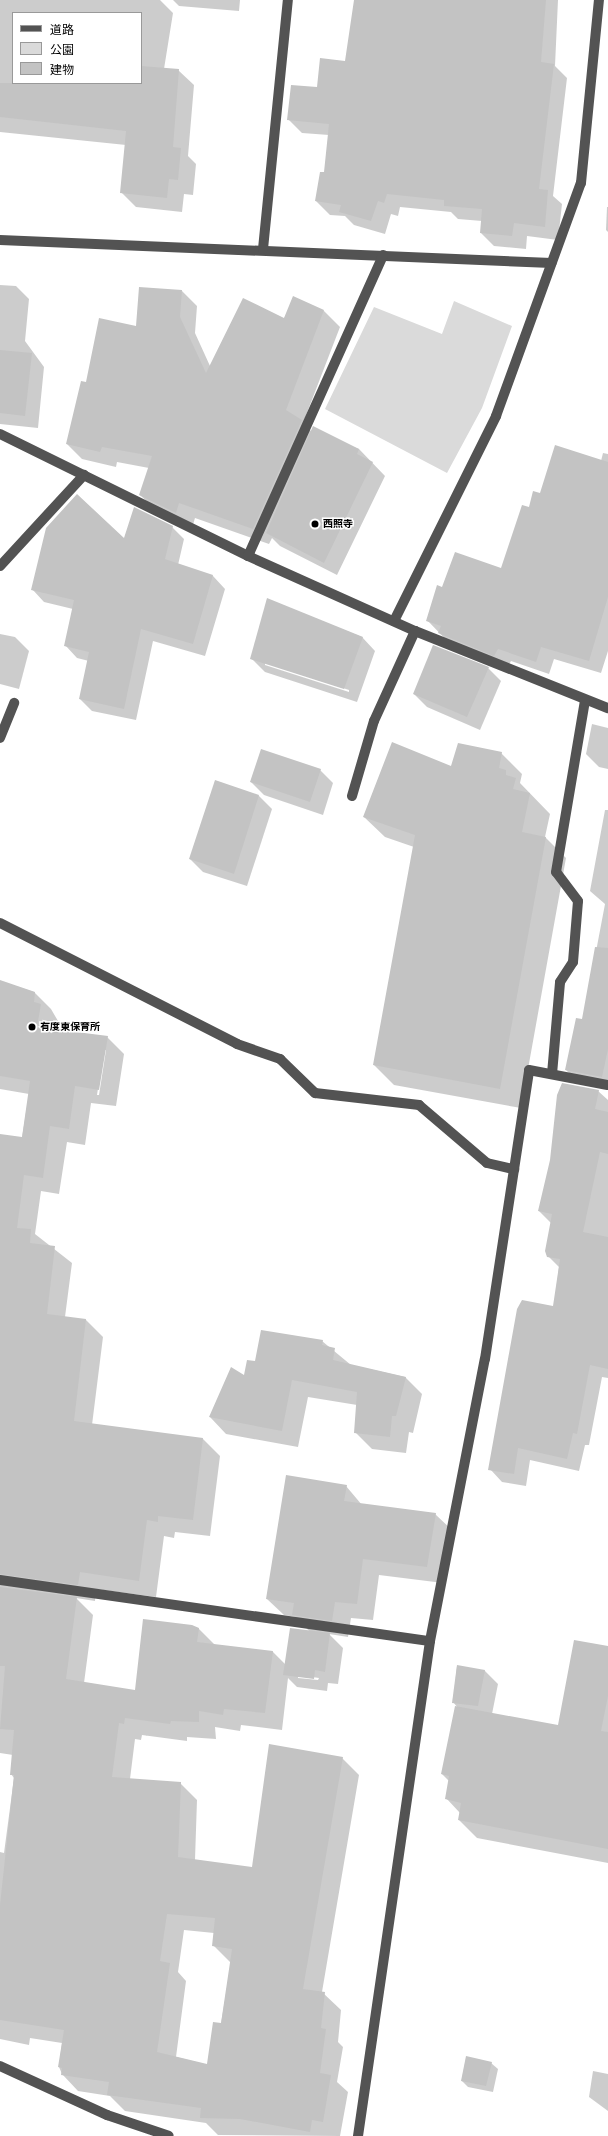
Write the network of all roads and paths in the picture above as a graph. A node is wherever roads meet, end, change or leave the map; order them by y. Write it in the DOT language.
graph roads {
  1 [pos="288,0"];
  2 [pos="599,0"];
  3 [pos="0,240"];
  4 [pos="263,249"];
  5 [pos="383,255"];
  6 [pos="552,263"];
  7 [pos="0,434"];
  8 [pos="84,475"];
  9 [pos="248,556"];
  10 [pos="0,566"];
  11 [pos="394,621"];
  12 [pos="414,631"];
  13 [pos="586,701"];
  14 [pos="14,703"];
  15 [pos="608,708"];
  16 [pos="0,738"];
  17 [pos="352,796"];
  18 [pos="0,923"];
  19 [pos="552,1074"];
  20 [pos="608,1084"];
  21 [pos="514,1169"];
  22 [pos="0,1580"];
  23 [pos="430,1642"];
  24 [pos="0,2066"];
  25 [pos="169,2136"];
  26 [pos="358,2136"];
  1 -- 4 [label="street"];
  2 -- 6 [label="street"];
  3 -- 4 [label="street"];
  4 -- 5 [label="street"];
  5 -- 6 [label="street"];
  5 -- 9 [label="street"];
  6 -- 11 [label="street"];
  7 -- 8 [label="street"];
  8 -- 9 [label="street"];
  8 -- 10 [label="street"];
  9 -- 11 [label="street"];
  11 -- 12 [label="street"];
  12 -- 13 [label="street"];
  12 -- 17 [label="street"];
  13 -- 15 [label="street"];
  13 -- 19 [label="street"];
  14 -- 16 [label="street"];
  18 -- 21 [label="street"];
  19 -- 20 [label="street"];
  19 -- 21 [label="street"];
  21 -- 23 [label="street"];
  22 -- 23 [label="street"];
  23 -- 26 [label="street"];
  24 -- 25 [label="street"];
}
